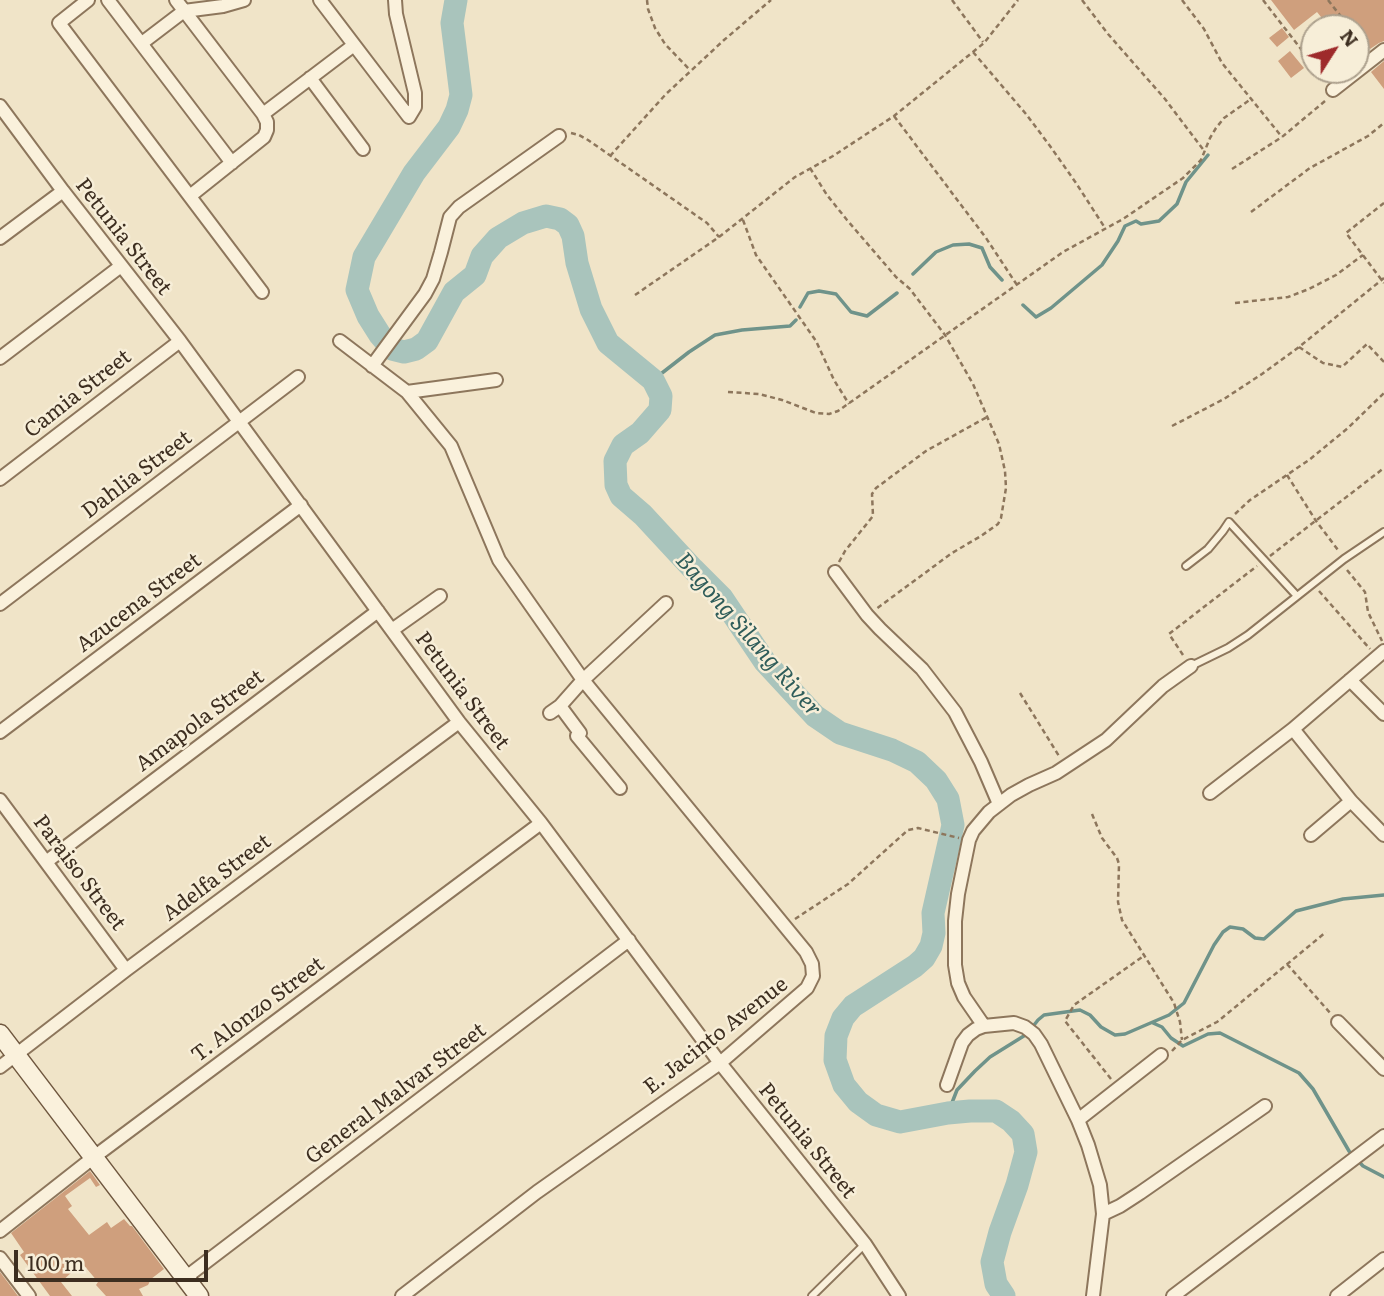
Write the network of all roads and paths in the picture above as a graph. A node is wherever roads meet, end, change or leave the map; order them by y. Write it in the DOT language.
graph roads {
  1 [pos="88,0"];
  2 [pos="108,0"];
  3 [pos="176,0"];
  4 [pos="244,0"];
  5 [pos="320,0"];
  6 [pos="395,0"];
  7 [pos="647,0"];
  8 [pos="771,0"];
  9 [pos="952,0"];
  10 [pos="1018,0"];
  11 [pos="1082,0"];
  12 [pos="1182,0"];
  13 [pos="1263,0"];
  14 [pos="1328,0"];
  15 [pos="184,11"];
  16 [pos="1339,14"];
  17 [pos="142,43"];
  18 [pos="984,43"];
  19 [pos="354,45"];
  20 [pos="1300,48"];
  21 [pos="972,52"];
  22 [pos="1379,54"];
  23 [pos="690,71"];
  24 [pos="310,79"];
  25 [pos="1332,90"];
  26 [pos="1251,99"];
  27 [pos="2,111"];
  28 [pos="263,114"];
  29 [pos="894,116"];
  30 [pos="1384,123"];
  31 [pos="559,136"];
  32 [pos="1282,137"];
  33 [pos="363,149"];
  34 [pos="1205,152"];
  35 [pos="610,156"];
  36 [pos="232,163"];
  37 [pos="810,169"];
  38 [pos="1232,169"];
  39 [pos="63,191"];
  40 [pos="190,196"];
  41 [pos="1384,203"];
  42 [pos="1251,212"];
  43 [pos="742,219"];
  44 [pos="1105,228"];
  45 [pos="719,237"];
  46 [pos="0,238"];
  47 [pos="1363,255"];
  48 [pos="121,266"];
  49 [pos="1383,280"];
  50 [pos="1017,285"];
  51 [pos="262,292"];
  52 [pos="635,295"];
  53 [pos="1235,303"];
  54 [pos="945,335"];
  55 [pos="180,341"];
  56 [pos="340,341"];
  57 [pos="1299,347"];
  58 [pos="0,358"];
  59 [pos="1384,362"];
  60 [pos="372,366"];
  61 [pos="298,377"];
  62 [pos="496,380"];
  63 [pos="407,392"];
  64 [pos="728,392"];
  65 [pos="1384,393"];
  66 [pos="849,404"];
  67 [pos="987,417"];
  68 [pos="238,421"];
  69 [pos="1172,426"];
  70 [pos="1384,468"];
  71 [pos="1287,475"];
  72 [pos="0,479"];
  73 [pos="301,505"];
  74 [pos="1229,522"];
  75 [pos="1316,522"];
  76 [pos="1384,532"];
  77 [pos="1343,560"];
  78 [pos="1265,561"];
  79 [pos="1186,566"];
  80 [pos="835,572"];
  81 [pos="1312,583"];
  82 [pos="440,596"];
  83 [pos="1297,596"];
  84 [pos="666,603"];
  85 [pos="0,604"];
  86 [pos="378,611"];
  87 [pos="867,615"];
  88 [pos="392,631"];
  89 [pos="1384,644"];
  90 [pos="1380,654"];
  91 [pos="1191,666"];
  92 [pos="583,680"];
  93 [pos="1350,680"];
  94 [pos="1020,693"];
  95 [pos="1384,714"];
  96 [pos="459,722"];
  97 [pos="1293,729"];
  98 [pos="0,732"];
  99 [pos="1066,767"];
  100 [pos="620,788"];
  101 [pos="1210,793"];
  102 [pos="0,800"];
  103 [pos="1351,801"];
  104 [pos="999,804"];
  105 [pos="1093,814"];
  106 [pos="541,823"];
  107 [pos="1311,835"];
  108 [pos="1384,835"];
  109 [pos="963,839"];
  110 [pos="46,862"];
  111 [pos="784,926"];
  112 [pos="1326,932"];
  113 [pos="629,940"];
  114 [pos="1145,955"];
  115 [pos="1287,964"];
  116 [pos="126,970"];
  117 [pos="1338,1022"];
  118 [pos="984,1026"];
  119 [pos="0,1034"];
  120 [pos="1182,1041"];
  121 [pos="1175,1049"];
  122 [pos="16,1055"];
  123 [pos="1161,1055"];
  124 [pos="720,1063"];
  125 [pos="0,1067"];
  126 [pos="1384,1069"];
  127 [pos="947,1085"];
  128 [pos="1118,1089"];
  129 [pos="1265,1106"];
  130 [pos="1079,1120"];
  131 [pos="1384,1136"];
  132 [pos="94,1157"];
  133 [pos="1102,1214"];
  134 [pos="0,1231"];
  135 [pos="865,1244"];
  136 [pos="0,1258"];
  137 [pos="1384,1259"];
  138 [pos="185,1278"];
  139 [pos="29,1296"];
  140 [pos="199,1296"];
  141 [pos="402,1296"];
  142 [pos="812,1296"];
  143 [pos="899,1296"];
  144 [pos="1093,1296"];
  145 [pos="1173,1296"];
  146 [pos="1337,1296"];
  1 -- 40 [label="street"];
  2 -- 17 [label="street"];
  3 -- 15 [label="street"];
  4 -- 15 [label="street"];
  5 -- 19 [label="street"];
  6 -- 19 [label="street"];
  7 -- 23 [label="path"];
  8 -- 23 [label="path"];
  9 -- 18 [label="path"];
  10 -- 18 [label="path"];
  11 -- 34 [label="path"];
  12 -- 26 [label="path"];
  13 -- 20 [label="path"];
  14 -- 16 [label="path"];
  15 -- 17 [label="street"];
  15 -- 28 [label="street"];
  17 -- 36 [label="street"];
  18 -- 21 [label="path"];
  19 -- 24 [label="street"];
  21 -- 29 [label="path"];
  21 -- 44 [label="path"];
  22 -- 25 [label="street"];
  23 -- 35 [label="path"];
  24 -- 28 [label="street"];
  24 -- 33 [label="street"];
  25 -- 32 [label="path"];
  26 -- 32 [label="path"];
  26 -- 34 [label="path"];
  27 -- 39 [label="street, Petunia Street"];
  28 -- 36 [label="street"];
  29 -- 37 [label="path"];
  29 -- 50 [label="path"];
  30 -- 42 [label="path"];
  31 -- 35 [label="path"];
  31 -- 60 [label="street"];
  32 -- 38 [label="path"];
  34 -- 44 [label="path"];
  35 -- 45 [label="path"];
  36 -- 40 [label="street"];
  37 -- 43 [label="path"];
  37 -- 54 [label="path"];
  39 -- 46 [label="street"];
  39 -- 48 [label="street, Petunia Street"];
  40 -- 51 [label="street"];
  41 -- 47 [label="path"];
  43 -- 45 [label="path"];
  43 -- 66 [label="path"];
  44 -- 50 [label="path"];
  45 -- 52 [label="path"];
  47 -- 49 [label="path"];
  47 -- 53 [label="path"];
  48 -- 55 [label="street, Petunia Street"];
  48 -- 58 [label="street"];
  49 -- 57 [label="path"];
  50 -- 54 [label="path"];
  54 -- 66 [label="path"];
  54 -- 67 [label="path"];
  55 -- 68 [label="street, Petunia Street"];
  55 -- 72 [label="street, Camia Street"];
  56 -- 60 [label="street, E. Jacinto Avenue"];
  57 -- 59 [label="path"];
  57 -- 69 [label="path"];
  60 -- 63 [label="street, E. Jacinto Avenue"];
  61 -- 68 [label="street, Dahlia Street"];
  62 -- 63 [label="street"];
  63 -- 92 [label="street, E. Jacinto Avenue"];
  64 -- 66 [label="path"];
  65 -- 71 [label="path"];
  67 -- 80 [label="path"];
  67 -- 87 [label="path"];
  68 -- 73 [label="street, Petunia Street"];
  68 -- 85 [label="street, Dahlia Street"];
  70 -- 75 [label="path"];
  71 -- 74 [label="path"];
  71 -- 75 [label="path"];
  73 -- 86 [label="street, Petunia Street"];
  73 -- 98 [label="street, Azucena Street"];
  74 -- 78 [label="lane"];
  74 -- 79 [label="lane"];
  75 -- 77 [label="path"];
  75 -- 78 [label="path"];
  76 -- 77 [label="lane"];
  77 -- 81 [label="lane"];
  77 -- 89 [label="path"];
  78 -- 83 [label="lane"];
  78 -- 91 [label="path"];
  80 -- 87 [label="street"];
  81 -- 83 [label="lane"];
  81 -- 90 [label="path"];
  82 -- 88 [label="street"];
  83 -- 91 [label="lane"];
  84 -- 92 [label="street"];
  86 -- 88 [label="street, Petunia Street"];
  86 -- 110 [label="street, Amapola Street"];
  87 -- 104 [label="street"];
  88 -- 96 [label="street, Petunia Street"];
  90 -- 93 [label="street"];
  91 -- 99 [label="street"];
  92 -- 100 [label="street"];
  92 -- 111 [label="street, E. Jacinto Avenue"];
  93 -- 95 [label="street"];
  93 -- 97 [label="street"];
  94 -- 99 [label="path"];
  96 -- 106 [label="street, Petunia Street"];
  96 -- 116 [label="street, Adelfa Street"];
  97 -- 101 [label="street"];
  97 -- 103 [label="street"];
  99 -- 104 [label="street"];
  102 -- 110 [label="street, Paraiso Street"];
  103 -- 107 [label="street"];
  103 -- 108 [label="street"];
  104 -- 118 [label="street"];
  105 -- 114 [label="path"];
  106 -- 113 [label="street, Petunia Street"];
  106 -- 132 [label="street, T. Alonzo Street"];
  109 -- 111 [label="path"];
  110 -- 116 [label="street, Paraiso Street"];
  111 -- 124 [label="street, E. Jacinto Avenue"];
  112 -- 115 [label="path"];
  113 -- 124 [label="street, Petunia Street"];
  113 -- 138 [label="street, General Malvar Street"];
  114 -- 120 [label="path"];
  114 -- 128 [label="path"];
  115 -- 117 [label="path"];
  115 -- 120 [label="path"];
  116 -- 122 [label="street, Adelfa Street"];
  117 -- 126 [label="street"];
  118 -- 127 [label="street"];
  118 -- 130 [label="street"];
  119 -- 122 [label="street"];
  120 -- 121 [label="path"];
  122 -- 125 [label="street, Adelfa Street"];
  122 -- 132 [label="street"];
  123 -- 128 [label="street"];
  124 -- 135 [label="street, Petunia Street"];
  124 -- 141 [label="street, E. Jacinto Avenue"];
  128 -- 130 [label="street"];
  129 -- 133 [label="street"];
  130 -- 133 [label="street"];
  131 -- 145 [label="street"];
  132 -- 134 [label="street, T. Alonzo Street"];
  132 -- 138 [label="street"];
  133 -- 144 [label="street"];
  135 -- 142 [label="lane"];
  135 -- 143 [label="street, Petunia Street"];
  136 -- 139 [label="street"];
  137 -- 146 [label="street"];
  138 -- 140 [label="street"];
}
